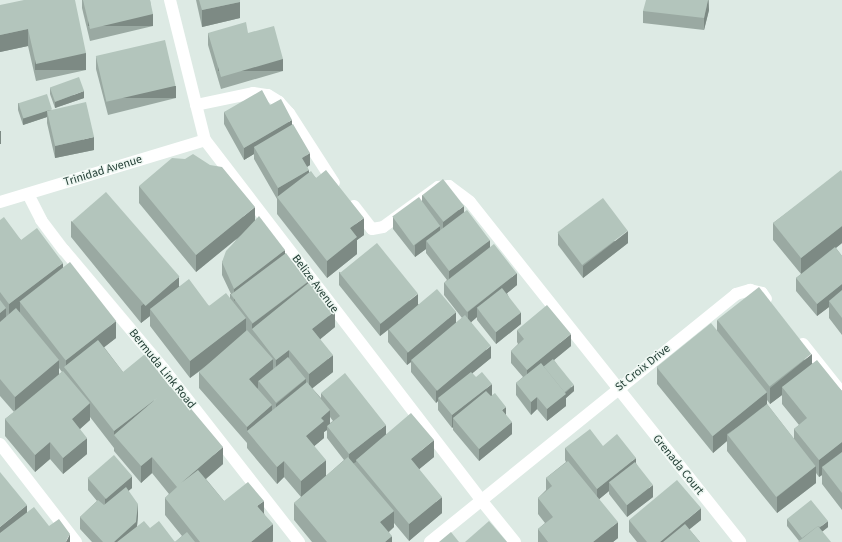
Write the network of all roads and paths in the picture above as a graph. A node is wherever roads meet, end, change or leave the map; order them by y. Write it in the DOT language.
graph roads {
  1 [pos="170,0"];
  2 [pos="196,105"];
  3 [pos="205,140"];
  4 [pos="28,194"];
  5 [pos="0,202"];
  6 [pos="776,311"];
  7 [pos="795,334"];
  8 [pos="617,389"];
  9 [pos="842,393"];
  10 [pos="0,444"];
  11 [pos="481,500"];
  12 [pos="76,542"];
  13 [pos="299,542"];
  14 [pos="430,542"];
  15 [pos="515,542"];
  16 [pos="740,542"];
  1 -- 2 [label="street, Belize Avenue"];
  2 -- 3 [label="street, Belize Avenue"];
  2 -- 8 [label="street, Grenada Court"];
  3 -- 4 [label="street, Trinidad Avenue"];
  3 -- 11 [label="street, Belize Avenue"];
  4 -- 5 [label="street, Trinidad Avenue"];
  4 -- 13 [label="street, Bermuda Link Road"];
  6 -- 8 [label="street, St Croix Drive"];
  7 -- 9 [label="street"];
  8 -- 11 [label="street, St Croix Drive"];
  8 -- 16 [label="street, Grenada Court"];
  10 -- 12 [label="street"];
  11 -- 14 [label="street, St Croix Drive"];
  11 -- 15 [label="street, Belize Avenue"];
}
